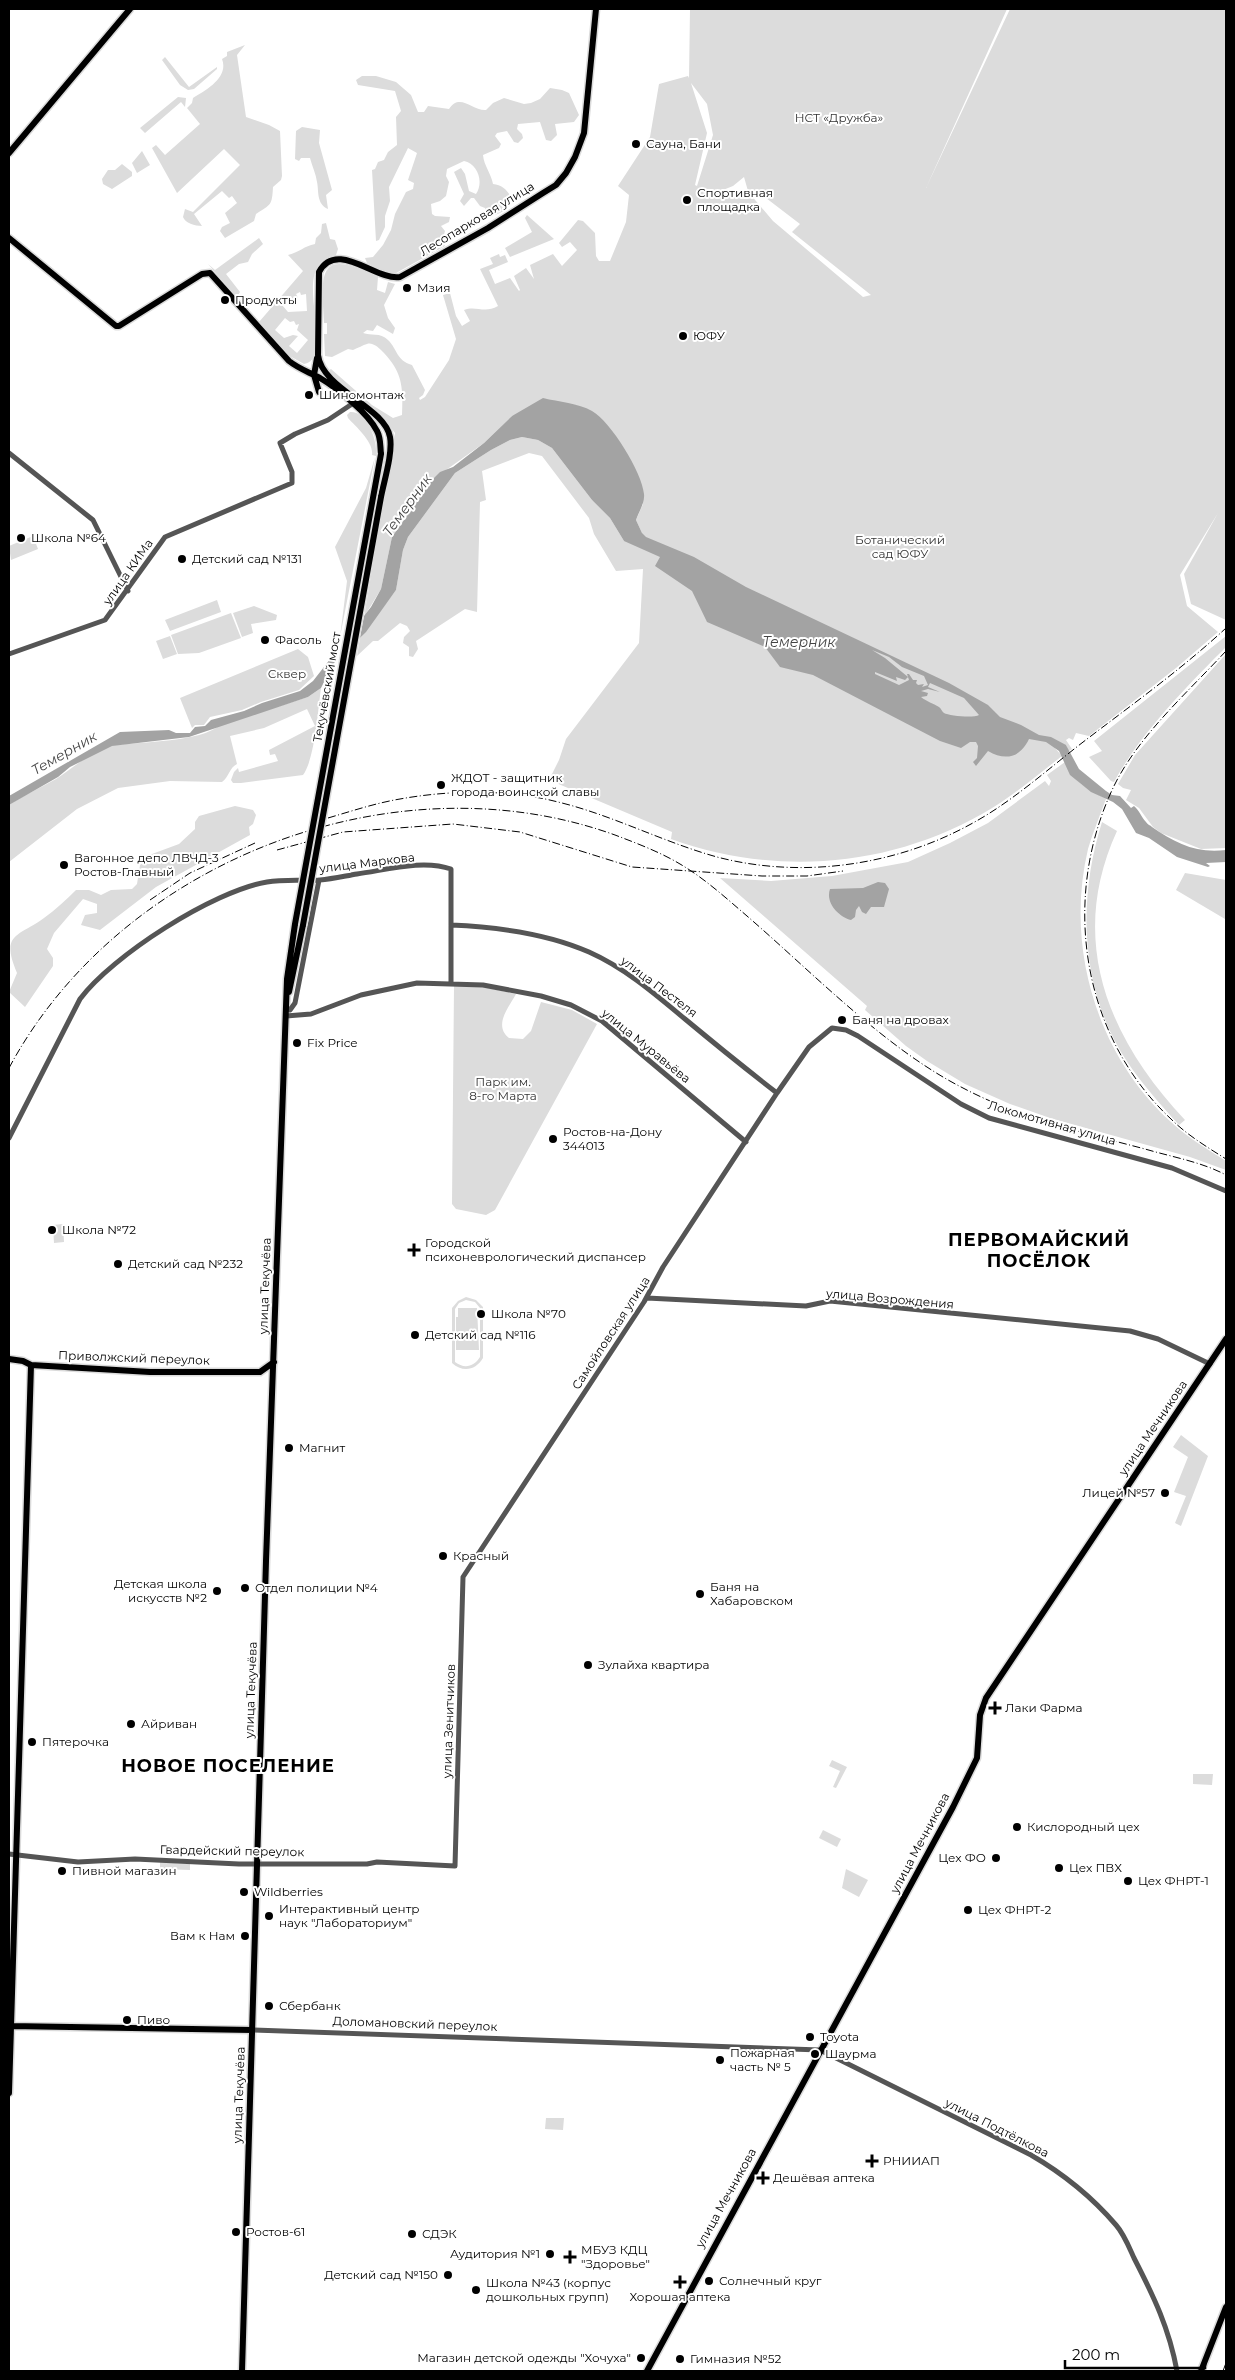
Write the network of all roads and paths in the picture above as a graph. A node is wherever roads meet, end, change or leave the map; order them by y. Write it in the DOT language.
graph roads {
  1 [pos="130,9"];
  2 [pos="596,9"];
  3 [pos="9,153"];
  4 [pos="9,238"];
  5 [pos="318,355"];
  6 [pos="298,368"];
  7 [pos="328,375"];
  8 [pos="318,377"];
  9 [pos="352,404"];
  10 [pos="9,453"];
  11 [pos="128,591"];
  12 [pos="9,654"];
  13 [pos="319,880"];
  14 [pos="452,924"];
  15 [pos="451,983"];
  16 [pos="286,1011"];
  17 [pos="858,1036"];
  18 [pos="777,1094"];
  19 [pos="9,1138"];
  20 [pos="746,1142"];
  21 [pos="1226,1191"];
  22 [pos="647,1298"];
  23 [pos="1226,1339"];
  24 [pos="9,1359"];
  25 [pos="274,1362"];
  26 [pos="1210,1364"];
  27 [pos="32,1365"];
  28 [pos="260,1372"];
  29 [pos="273,1386"];
  30 [pos="463,1577"];
  31 [pos="9,1854"];
  32 [pos="16,1855"];
  33 [pos="257,1863"];
  34 [pos="454,1866"];
  35 [pos="11,2026"];
  36 [pos="252,2030"];
  37 [pos="820,2050"];
  38 [pos="9,2093"];
  39 [pos="1226,2307"];
  40 [pos="242,2371"];
  41 [pos="647,2371"];
  42 [pos="1177,2371"];
  43 [pos="1200,2371"];
  1 -- 3 [label="main road"];
  2 -- 5 [label="main road, Лесопарковая улица"];
  4 -- 6 [label="main road"];
  5 -- 6 [label="main road"];
  5 -- 7 [label="main road"];
  5 -- 8 [label="main road"];
  6 -- 8 [label="main road"];
  7 -- 8 [label="main road"];
  7 -- 16 [label="main road, Текучёвский мост, bridge"];
  8 -- 9 [label="main road"];
  9 -- 11 [label="street, улица КИМа"];
  9 -- 16 [label="main road, Текучёвский мост, bridge"];
  10 -- 11 [label="street"];
  11 -- 12 [label="street, улица КИМа"];
  13 -- 14 [label="street, улица Маркова"];
  13 -- 16 [label="street"];
  13 -- 19 [label="street, улица Маркова"];
  14 -- 15 [label="street"];
  14 -- 18 [label="street, улица Пестеля"];
  15 -- 16 [label="street, улица Муравьёва"];
  15 -- 20 [label="street, улица Муравьёва"];
  16 -- 25 [label="main road, улица Текучёва"];
  17 -- 18 [label="street, Самойловская улица"];
  17 -- 21 [label="street, Локомотивная улица"];
  18 -- 20 [label="street, Самойловская улица"];
  20 -- 22 [label="street, Самойловская улица"];
  22 -- 26 [label="street, улица Возрождения"];
  22 -- 30 [label="street, Самойловская улица"];
  23 -- 26 [label="main road, улица Мечникова"];
  24 -- 27 [label="main road, Приволжский переулок"];
  25 -- 28 [label="main road"];
  25 -- 29 [label="main road, улица Текучёва"];
  26 -- 37 [label="main road, улица Мечникова"];
  27 -- 28 [label="main road, Приволжский переулок"];
  27 -- 32 [label="main road"];
  28 -- 29 [label="main road"];
  29 -- 33 [label="main road, улица Текучёва"];
  30 -- 34 [label="street, улица Зенитчиков"];
  31 -- 32 [label="street, Гвардейский переулок"];
  32 -- 33 [label="street, Гвардейский переулок"];
  32 -- 35 [label="main road"];
  33 -- 34 [label="street, Гвардейский переулок"];
  33 -- 36 [label="main road, улица Текучёва"];
  35 -- 36 [label="main road, Доломановский переулок"];
  35 -- 38 [label="main road"];
  36 -- 37 [label="street, Доломановский переулок"];
  36 -- 40 [label="main road, улица Текучёва"];
  37 -- 41 [label="main road, улица Мечникова"];
  37 -- 42 [label="street, улица Подтёлкова"];
  39 -- 43 [label="main road"];
}
